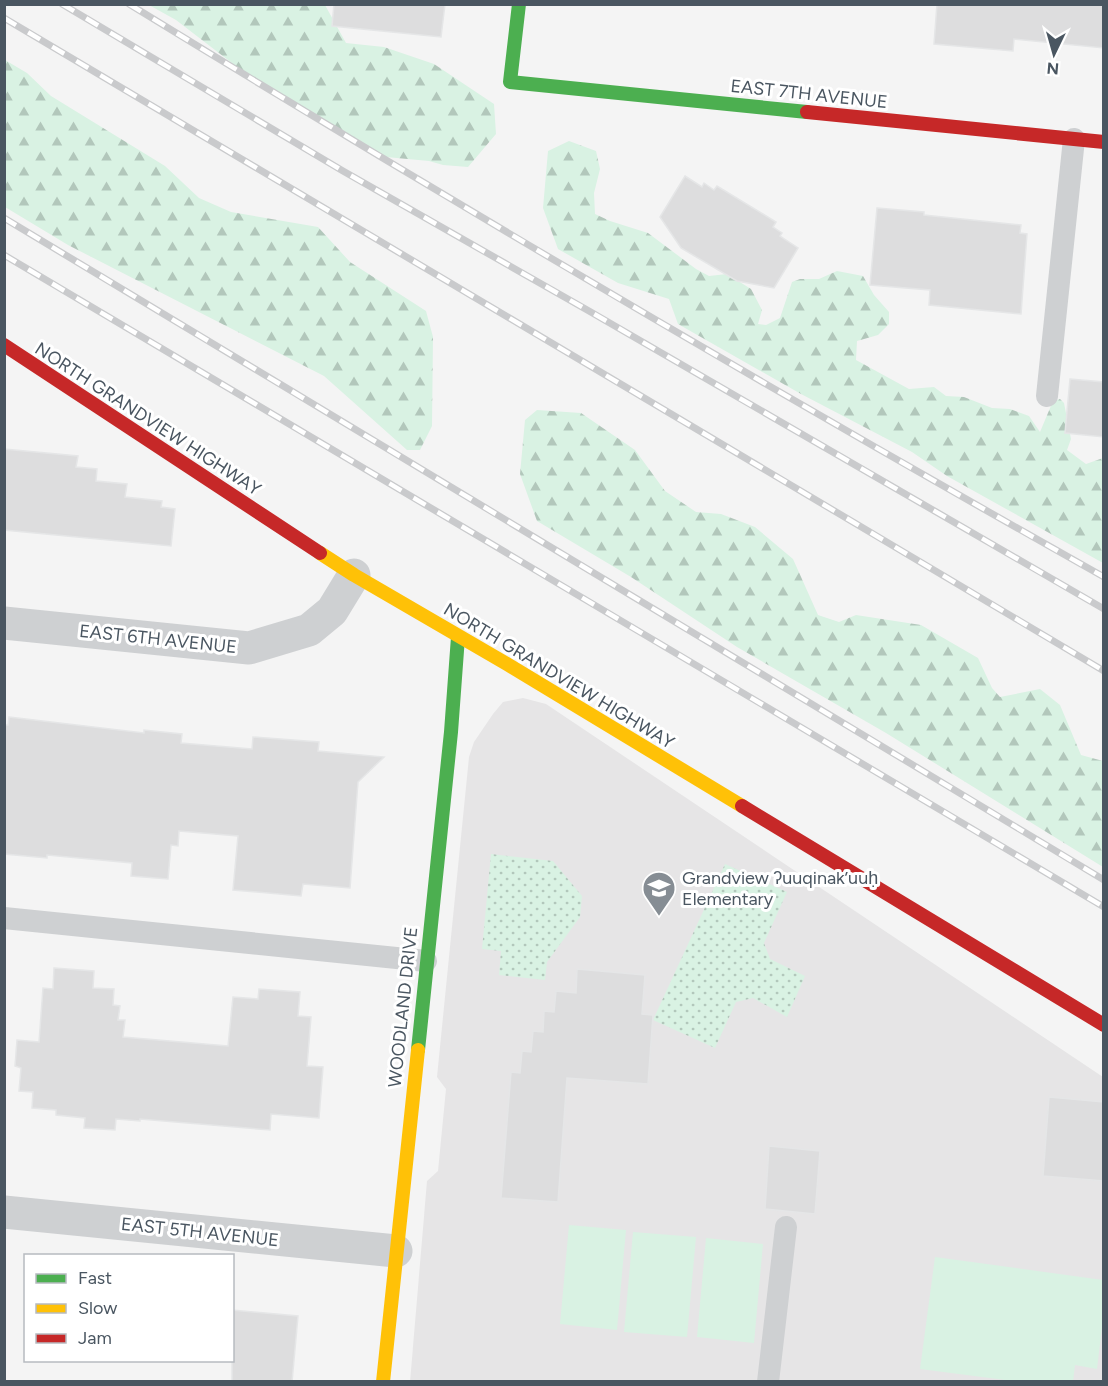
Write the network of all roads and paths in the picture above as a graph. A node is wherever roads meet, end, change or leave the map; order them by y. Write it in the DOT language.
graph roads {
  1 [pos="519,4"];
  2 [pos="1074,139"];
  3 [pos="1104,142"];
  4 [pos="4,345"];
  5 [pos="1047,396"];
  6 [pos="354,575"];
  7 [pos="4,623"];
  8 [pos="458,637"];
  9 [pos="4,918"];
  10 [pos="426,961"];
  11 [pos="1104,1025"];
  12 [pos="4,1212"];
  13 [pos="786,1227"];
  14 [pos="396,1251"];
  15 [pos="383,1382"];
  16 [pos="768,1382"];
  1 -- 2 [label="street, EAST 7TH AVENUE"];
  2 -- 3 [label="street, EAST 7TH AVENUE"];
  2 -- 5 [label="lane"];
  4 -- 6 [label="street, NORTH GRANDVIEW HIGHWAY"];
  6 -- 7 [label="street, EAST 6TH AVENUE"];
  6 -- 8 [label="street, NORTH GRANDVIEW HIGHWAY"];
  8 -- 10 [label="street, WOODLAND DRIVE"];
  8 -- 11 [label="street, NORTH GRANDVIEW HIGHWAY"];
  9 -- 10 [label="lane"];
  10 -- 14 [label="street, WOODLAND DRIVE"];
  12 -- 14 [label="street, EAST 5TH AVENUE"];
  13 -- 16 [label="lane"];
  14 -- 15 [label="street, WOODLAND DRIVE"];
}
